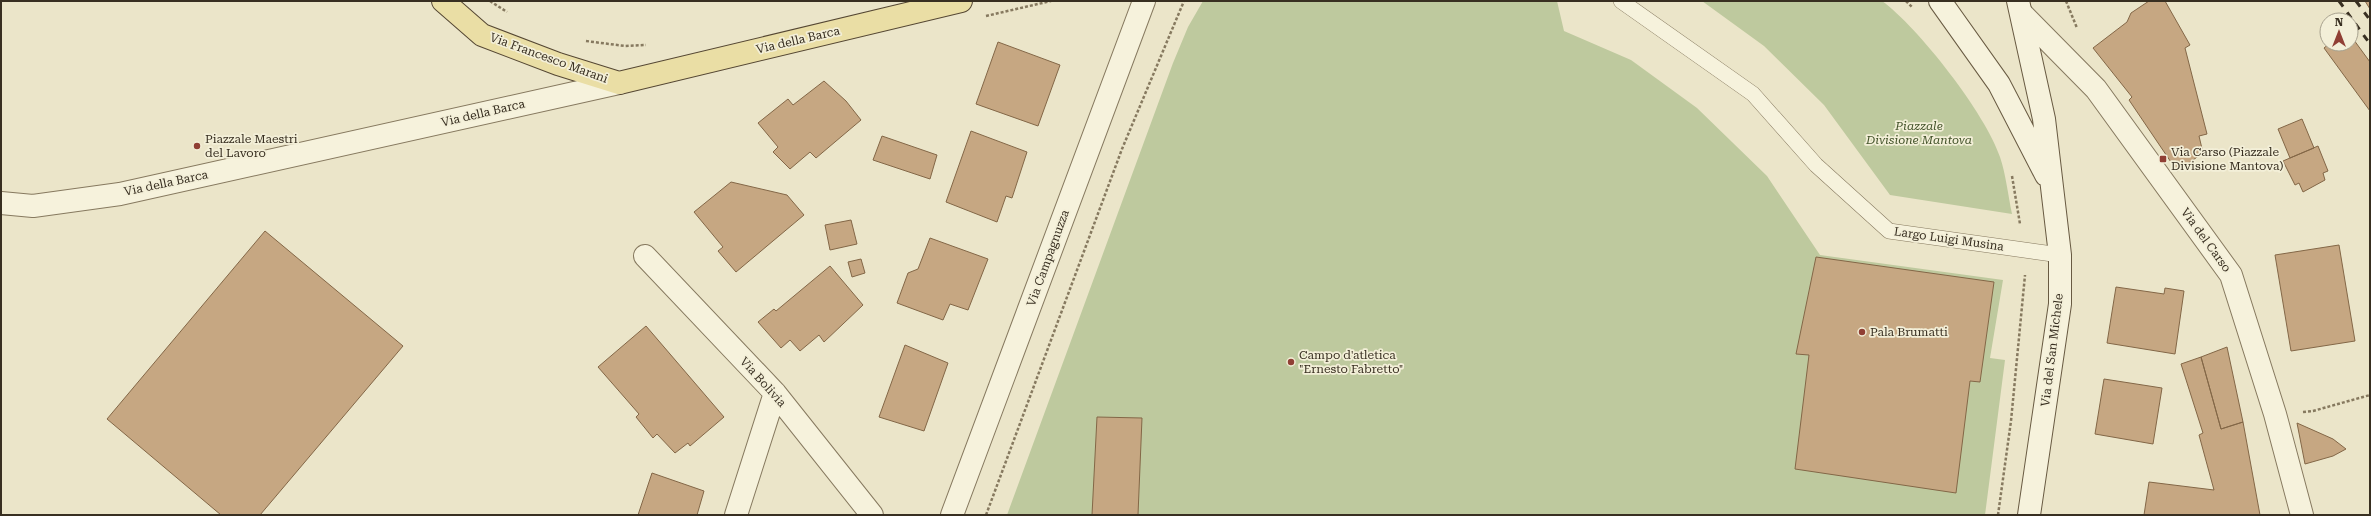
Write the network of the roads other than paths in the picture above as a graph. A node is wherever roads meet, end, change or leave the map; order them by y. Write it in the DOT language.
graph roads {
  1 [pos="443,1"];
  2 [pos="961,1"];
  3 [pos="1144,1"];
  4 [pos="1621,1"];
  5 [pos="1940,1"];
  6 [pos="2020,7"];
  7 [pos="619,83"];
  8 [pos="2052,184"];
  9 [pos="1,203"];
  10 [pos="2060,255"];
  11 [pos="645,256"];
  12 [pos="775,394"];
  13 [pos="736,515"];
  14 [pos="872,515"];
  15 [pos="952,515"];
  16 [pos="2029,515"];
  17 [pos="2302,515"];
  1 -- 7 [label="main road, Via Francesco Marani"];
  2 -- 7 [label="main road, Via della Barca"];
  3 -- 15 [label="street, Via Campagnuzza"];
  4 -- 10 [label="lane, Largo Luigi Musina"];
  5 -- 8 [label="street, Via del San Michele"];
  6 -- 8 [label="street, Via del San Michele"];
  6 -- 17 [label="street, Via del Carso"];
  7 -- 9 [label="street, Via della Barca"];
  8 -- 10 [label="street, Via del San Michele"];
  10 -- 16 [label="street, Via del San Michele"];
  11 -- 12 [label="street, Via Bolivia"];
  12 -- 13 [label="street"];
  12 -- 14 [label="street, Via Bolivia"];
}
